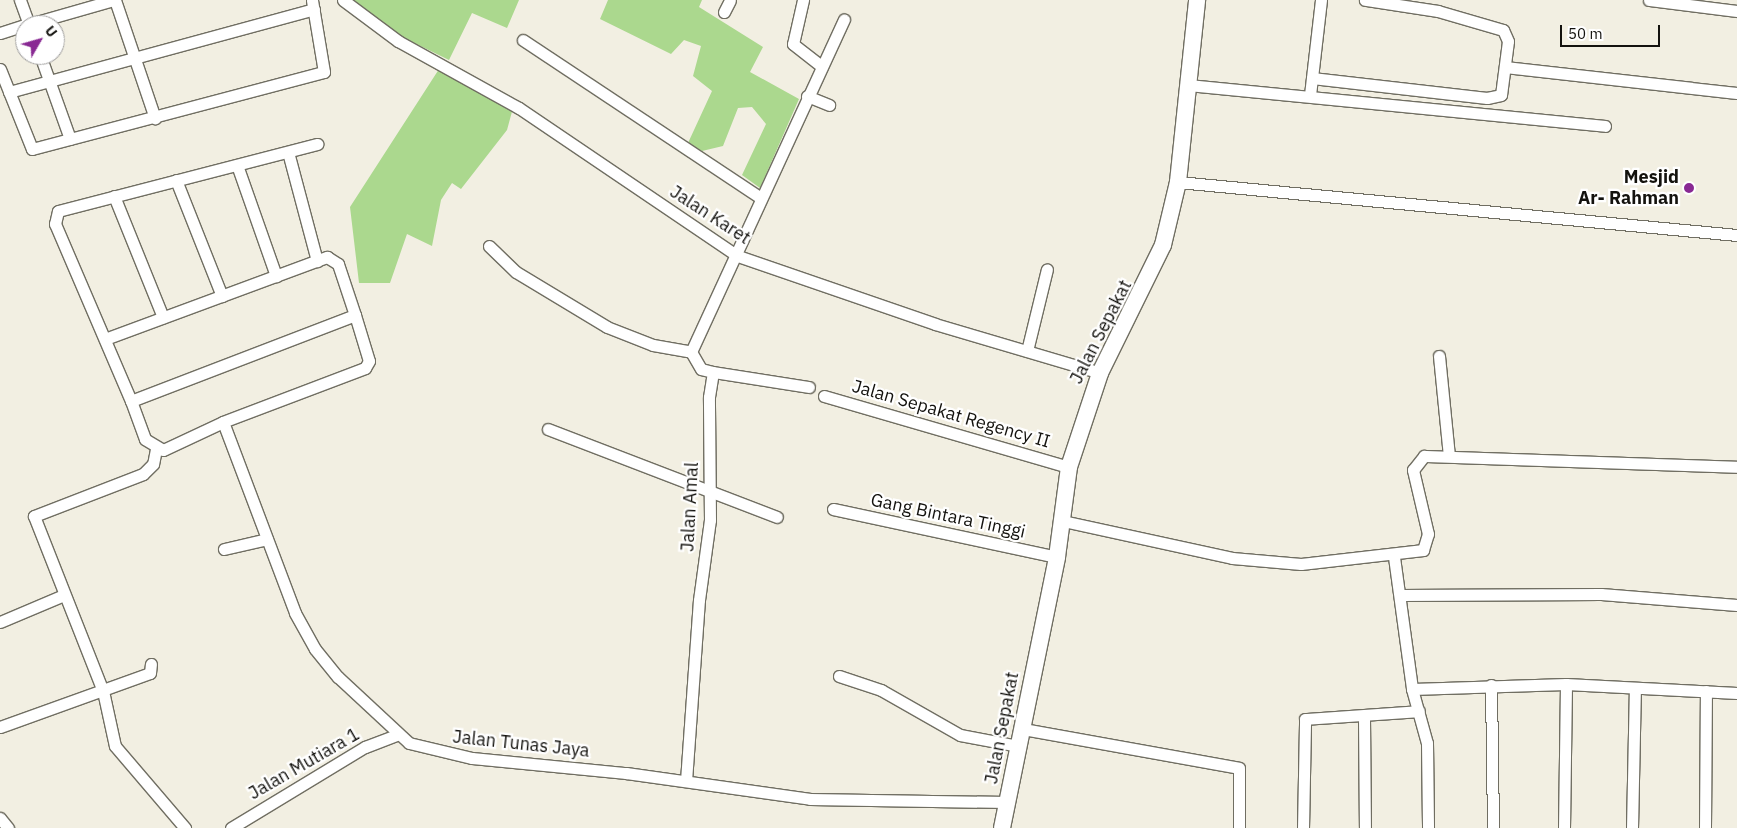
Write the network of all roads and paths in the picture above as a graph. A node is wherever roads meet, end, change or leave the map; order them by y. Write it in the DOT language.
graph roads {
  1 [pos="20,0"];
  2 [pos="114,0"];
  3 [pos="343,0"];
  4 [pos="730,0"];
  5 [pos="803,0"];
  6 [pos="1197,0"];
  7 [pos="1321,0"];
  8 [pos="1365,0"];
  9 [pos="1649,0"];
  10 [pos="313,4"];
  11 [pos="1737,11"];
  12 [pos="724,12"];
  13 [pos="24,15"];
  14 [pos="62,15"];
  15 [pos="844,19"];
  16 [pos="15,28"];
  17 [pos="0,32"];
  18 [pos="523,40"];
  19 [pos="135,58"];
  20 [pos="44,65"];
  21 [pos="821,66"];
  22 [pos="1505,67"];
  23 [pos="0,69"];
  24 [pos="1312,78"];
  25 [pos="50,81"];
  26 [pos="1188,85"];
  27 [pos="10,92"];
  28 [pos="1737,93"];
  29 [pos="1310,95"];
  30 [pos="806,96"];
  31 [pos="829,105"];
  32 [pos="155,118"];
  33 [pos="1605,126"];
  34 [pos="70,140"];
  35 [pos="318,144"];
  36 [pos="288,152"];
  37 [pos="237,165"];
  38 [pos="176,180"];
  39 [pos="1178,182"];
  40 [pos="114,196"];
  41 [pos="758,196"];
  42 [pos="1737,235"];
  43 [pos="489,246"];
  44 [pos="738,256"];
  45 [pos="317,261"];
  46 [pos="1047,269"];
  47 [pos="276,276"];
  48 [pos="222,296"];
  49 [pos="355,315"];
  50 [pos="163,318"];
  51 [pos="105,339"];
  52 [pos="1027,351"];
  53 [pos="691,352"];
  54 [pos="1439,356"];
  55 [pos="713,372"];
  56 [pos="1100,373"];
  57 [pos="809,387"];
  58 [pos="824,396"];
  59 [pos="131,401"];
  60 [pos="223,422"];
  61 [pos="548,429"];
  62 [pos="156,449"];
  63 [pos="1449,456"];
  64 [pos="1069,467"];
  65 [pos="1737,467"];
  66 [pos="710,492"];
  67 [pos="832,509"];
  68 [pos="777,517"];
  69 [pos="1062,521"];
  70 [pos="267,539"];
  71 [pos="224,549"];
  72 [pos="1394,556"];
  73 [pos="1057,557"];
  74 [pos="64,595"];
  75 [pos="1400,595"];
  76 [pos="1737,605"];
  77 [pos="0,622"];
  78 [pos="151,664"];
  79 [pos="839,676"];
  80 [pos="1566,684"];
  81 [pos="1490,685"];
  82 [pos="1635,688"];
  83 [pos="1412,689"];
  84 [pos="103,691"];
  85 [pos="1706,691"];
  86 [pos="1737,694"];
  87 [pos="1419,711"];
  88 [pos="1364,718"];
  89 [pos="0,727"];
  90 [pos="1022,729"];
  91 [pos="397,735"];
  92 [pos="1019,746"];
  93 [pos="686,781"];
  94 [pos="1008,802"];
  95 [pos="0,818"];
  96 [pos="8,828"];
  97 [pos="184,828"];
  98 [pos="231,828"];
  99 [pos="1002,828"];
  100 [pos="1239,828"];
  101 [pos="1303,828"];
  102 [pos="1365,828"];
  103 [pos="1428,828"];
  104 [pos="1492,828"];
  105 [pos="1564,828"];
  106 [pos="1632,828"];
  107 [pos="1705,828"];
  1 -- 13 [label="street"];
  2 -- 14 [label="street"];
  2 -- 19 [label="street"];
  3 -- 44 [label="street, Jalan Karet"];
  4 -- 12 [label="street"];
  5 -- 21 [label="street"];
  6 -- 26 [label="main road, Jalan Sepakat"];
  7 -- 24 [label="street"];
  8 -- 22 [label="street"];
  9 -- 11 [label="street"];
  10 -- 19 [label="street"];
  10 -- 32 [label="street"];
  15 -- 21 [label="street"];
  16 -- 17 [label="street"];
  18 -- 41 [label="street"];
  19 -- 25 [label="street"];
  19 -- 32 [label="street"];
  20 -- 25 [label="street"];
  21 -- 30 [label="street"];
  22 -- 24 [label="street"];
  22 -- 28 [label="street"];
  23 -- 27 [label="street"];
  24 -- 29 [label="street"];
  25 -- 27 [label="street"];
  25 -- 34 [label="street"];
  26 -- 29 [label="street"];
  26 -- 39 [label="main road, Jalan Sepakat"];
  27 -- 34 [label="street"];
  29 -- 33 [label="street"];
  30 -- 31 [label="street"];
  30 -- 41 [label="street"];
  32 -- 34 [label="street"];
  35 -- 36 [label="street"];
  36 -- 37 [label="street"];
  36 -- 45 [label="street"];
  37 -- 38 [label="street"];
  37 -- 47 [label="street"];
  38 -- 40 [label="street"];
  38 -- 48 [label="street"];
  39 -- 42 [label="street"];
  39 -- 56 [label="main road, Jalan Sepakat"];
  40 -- 50 [label="street"];
  40 -- 51 [label="street"];
  41 -- 44 [label="street"];
  43 -- 53 [label="street"];
  44 -- 52 [label="street, Jalan Karet"];
  44 -- 53 [label="street"];
  45 -- 47 [label="street"];
  45 -- 49 [label="street"];
  46 -- 52 [label="street"];
  47 -- 48 [label="street"];
  48 -- 50 [label="street"];
  49 -- 59 [label="street"];
  49 -- 60 [label="street"];
  50 -- 51 [label="street"];
  51 -- 59 [label="street"];
  52 -- 56 [label="street, Jalan Karet"];
  53 -- 55 [label="street"];
  54 -- 63 [label="street"];
  55 -- 57 [label="street"];
  55 -- 66 [label="street, Jalan Amal"];
  56 -- 64 [label="main road, Jalan Sepakat"];
  58 -- 64 [label="street, Jalan Sepakat Regency II"];
  59 -- 62 [label="street"];
  60 -- 62 [label="street"];
  60 -- 70 [label="street, Jalan Tunas Jaya"];
  61 -- 66 [label="street"];
  62 -- 74 [label="street"];
  63 -- 65 [label="street"];
  63 -- 72 [label="street"];
  64 -- 69 [label="main road, Jalan Sepakat"];
  66 -- 68 [label="street"];
  66 -- 93 [label="street, Jalan Amal"];
  67 -- 73 [label="street, Gang Bintara Tinggi"];
  69 -- 72 [label="street"];
  69 -- 73 [label="main road, Jalan Sepakat"];
  70 -- 71 [label="street"];
  70 -- 91 [label="street, Jalan Tunas Jaya"];
  72 -- 75 [label="street"];
  73 -- 90 [label="main road, Jalan Sepakat"];
  74 -- 77 [label="street"];
  74 -- 84 [label="street"];
  75 -- 76 [label="street"];
  75 -- 83 [label="street"];
  78 -- 84 [label="street"];
  79 -- 92 [label="street"];
  80 -- 81 [label="street"];
  80 -- 82 [label="street"];
  80 -- 105 [label="street"];
  81 -- 83 [label="street"];
  81 -- 104 [label="street"];
  82 -- 85 [label="street"];
  82 -- 106 [label="street"];
  83 -- 87 [label="street"];
  84 -- 89 [label="street"];
  84 -- 97 [label="street"];
  85 -- 86 [label="street"];
  85 -- 107 [label="street"];
  87 -- 88 [label="street"];
  87 -- 103 [label="street"];
  88 -- 101 [label="street"];
  88 -- 102 [label="street"];
  90 -- 92 [label="main road, Jalan Sepakat"];
  90 -- 100 [label="street"];
  91 -- 93 [label="street, Jalan Tunas Jaya"];
  91 -- 98 [label="street, Jalan Mutiara 1"];
  92 -- 94 [label="main road, Jalan Sepakat"];
  93 -- 94 [label="street, Jalan Tunas Jaya"];
  94 -- 99 [label="main road, Jalan Sepakat"];
  95 -- 96 [label="street"];
}
